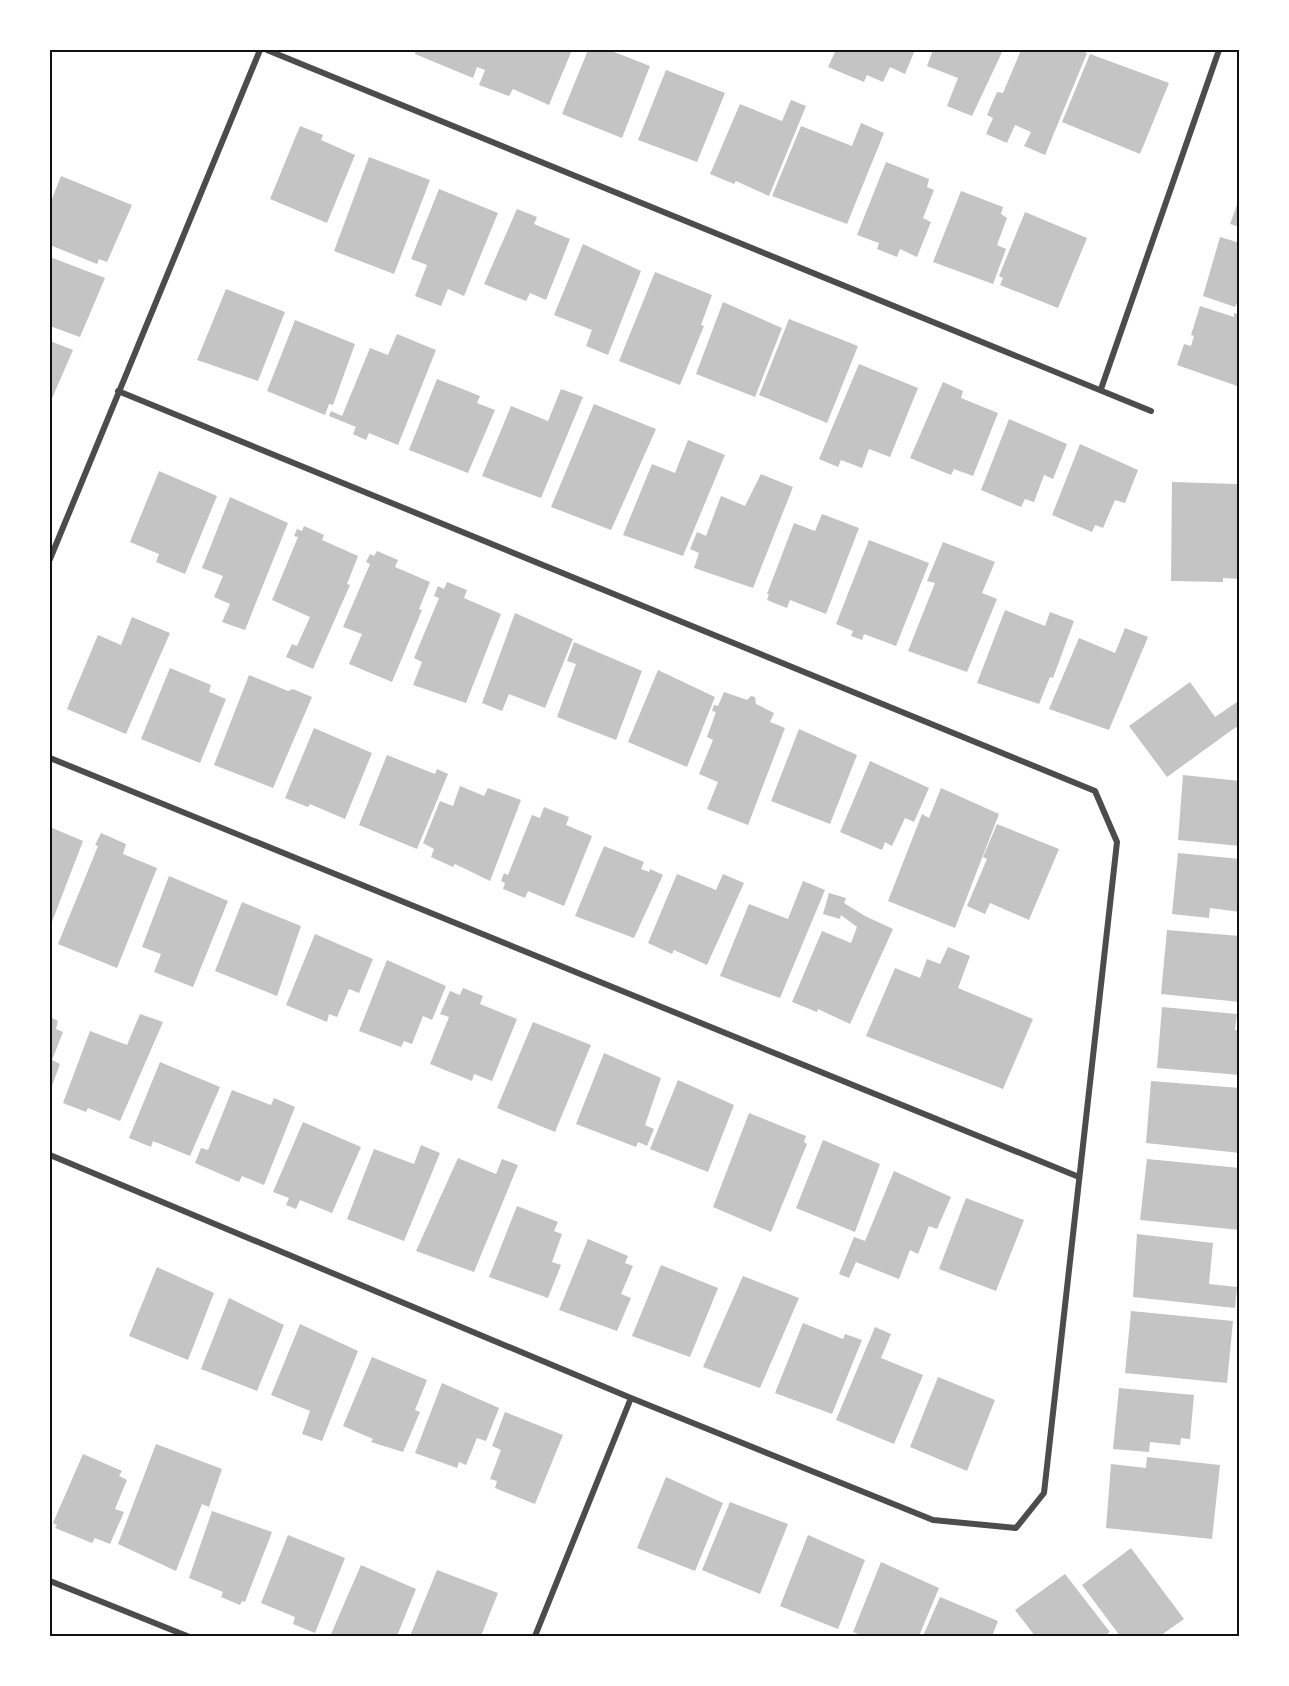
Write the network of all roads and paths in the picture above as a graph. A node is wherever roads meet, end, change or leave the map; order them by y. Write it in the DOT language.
graph roads {
  1 [pos="260,50"];
  2 [pos="267,50"];
  3 [pos="1219,50"];
  4 [pos="1101,389"];
  5 [pos="118,391"];
  6 [pos="1151,411"];
  7 [pos="50,559"];
  8 [pos="50,758"];
  9 [pos="50,1155"];
  10 [pos="1079,1177"];
  11 [pos="631,1398"];
  12 [pos="50,1581"];
  13 [pos="187,1636"];
  14 [pos="535,1636"];
  1 -- 5 [label="street"];
  2 -- 4 [label="street"];
  3 -- 4 [label="street"];
  4 -- 6 [label="street"];
  5 -- 7 [label="street"];
  5 -- 10 [label="street"];
  8 -- 10 [label="street"];
  9 -- 11 [label="street"];
  10 -- 11 [label="street"];
  11 -- 14 [label="street"];
  12 -- 13 [label="street"];
}
